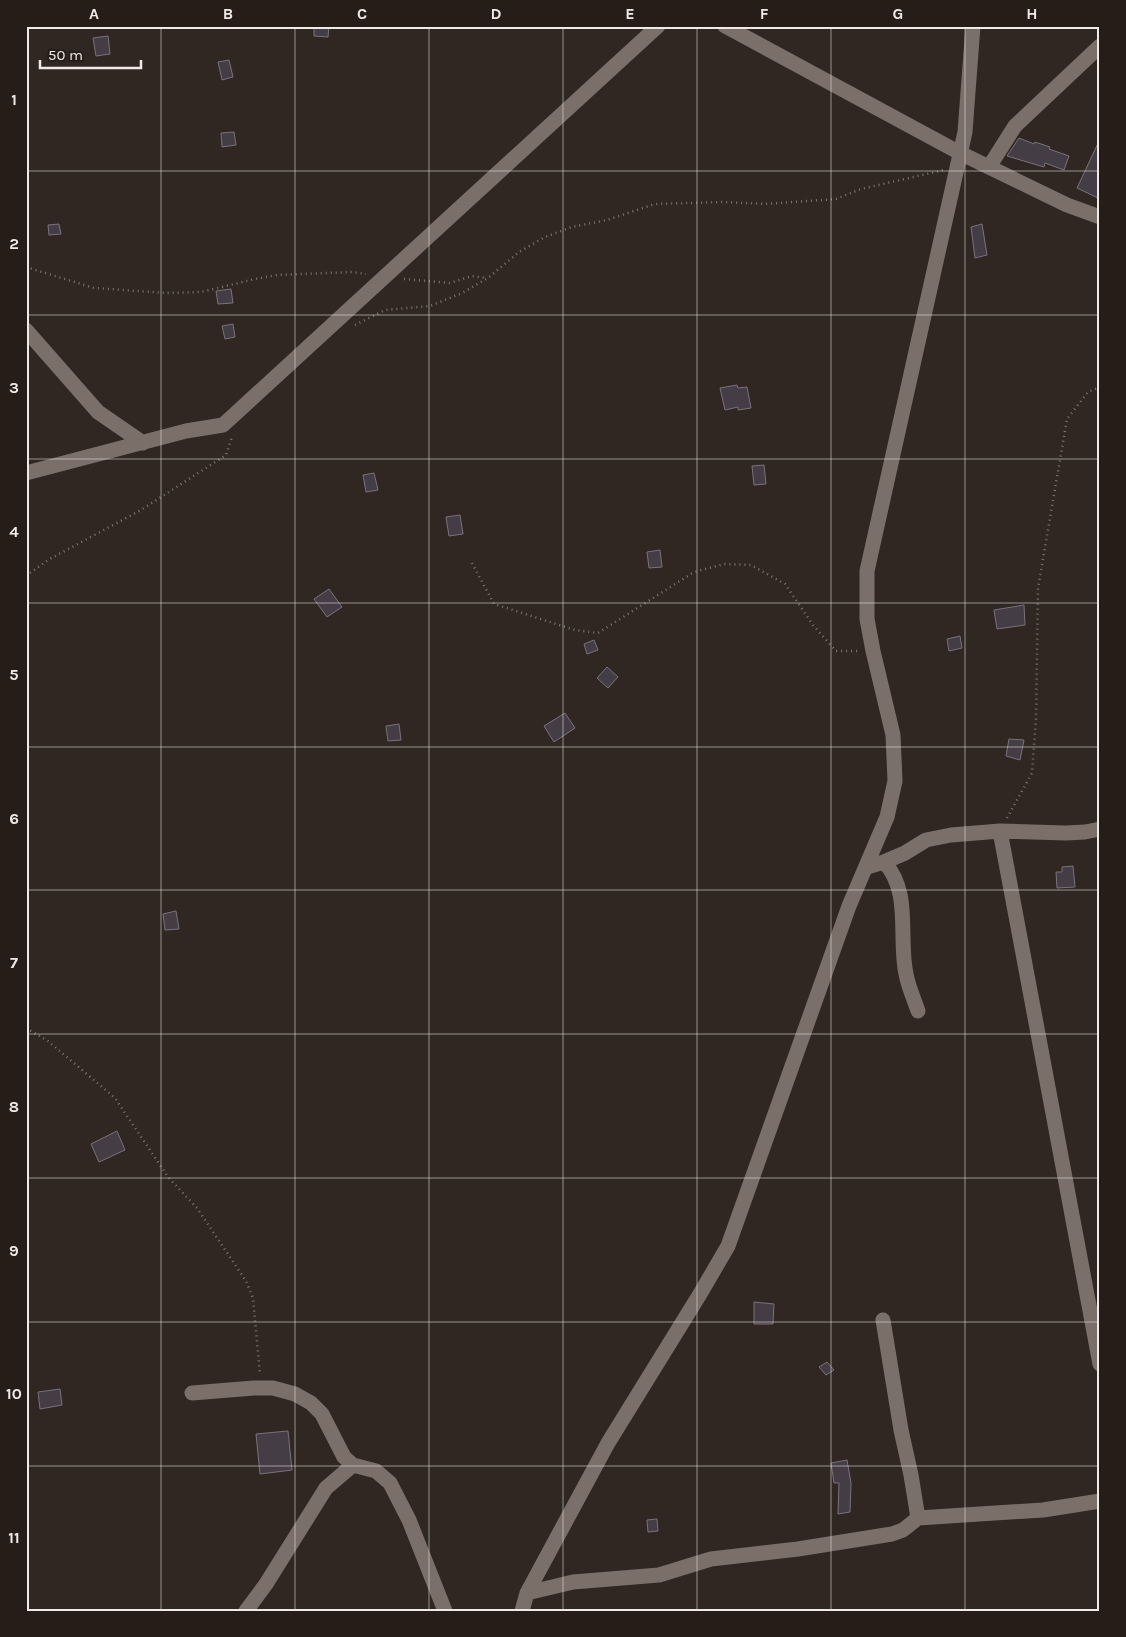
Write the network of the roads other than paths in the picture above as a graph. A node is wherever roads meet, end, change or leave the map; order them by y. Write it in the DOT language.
graph roads {
  1 [pos="658,26"];
  2 [pos="725,26"];
  3 [pos="974,26"];
  4 [pos="1100,46"];
  5 [pos="960,153"];
  6 [pos="989,167"];
  7 [pos="1100,217"];
  8 [pos="26,330"];
  9 [pos="143,443"];
  10 [pos="26,474"];
  11 [pos="1100,829"];
  12 [pos="1000,830"];
  13 [pos="884,862"];
  14 [pos="867,867"];
  15 [pos="918,1011"];
  16 [pos="883,1320"];
  17 [pos="1100,1364"];
  18 [pos="192,1393"];
  19 [pos="352,1465"];
  20 [pos="1100,1501"];
  21 [pos="918,1518"];
  22 [pos="527,1593"];
  23 [pos="246,1611"];
  24 [pos="445,1611"];
  25 [pos="522,1611"];
  1 -- 9 [label="street"];
  2 -- 5 [label="street"];
  3 -- 5 [label="street"];
  4 -- 6 [label="street"];
  5 -- 6 [label="street"];
  5 -- 14 [label="street"];
  6 -- 7 [label="street"];
  8 -- 9 [label="street"];
  9 -- 10 [label="street"];
  11 -- 12 [label="street"];
  12 -- 13 [label="street"];
  12 -- 17 [label="street"];
  13 -- 14 [label="street"];
  13 -- 15 [label="street"];
  14 -- 22 [label="street"];
  16 -- 21 [label="street"];
  18 -- 19 [label="street"];
  19 -- 23 [label="street"];
  19 -- 24 [label="street"];
  20 -- 21 [label="street"];
  21 -- 22 [label="street"];
  22 -- 25 [label="street"];
}
